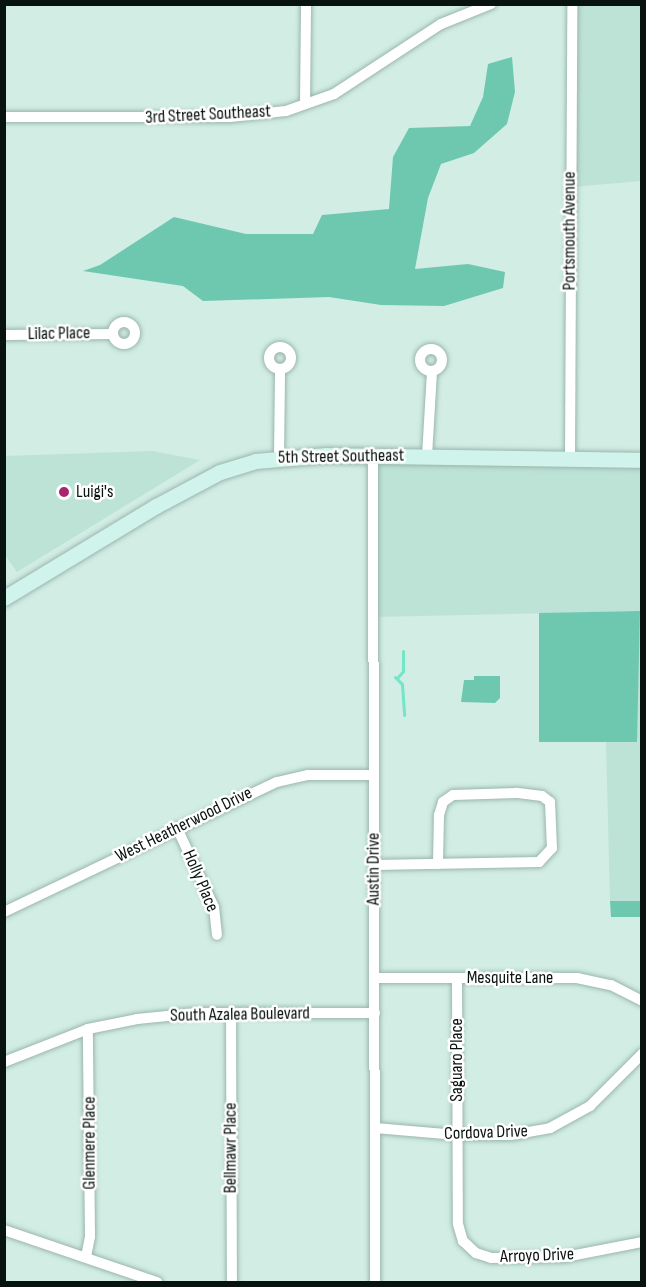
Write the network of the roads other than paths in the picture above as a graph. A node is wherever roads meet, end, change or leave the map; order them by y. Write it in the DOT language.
graph roads {
  1 [pos="306,4"];
  2 [pos="491,4"];
  3 [pos="572,4"];
  4 [pos="305,104"];
  5 [pos="4,117"];
  6 [pos="113,334"];
  7 [pos="4,335"];
  8 [pos="280,370"];
  9 [pos="432,372"];
  10 [pos="373,455"];
  11 [pos="428,456"];
  12 [pos="279,457"];
  13 [pos="570,458"];
  14 [pos="642,460"];
  15 [pos="4,598"];
  16 [pos="374,775"];
  17 [pos="177,828"];
  18 [pos="438,864"];
  19 [pos="374,865"];
  20 [pos="4,912"];
  21 [pos="217,935"];
  22 [pos="374,978"];
  23 [pos="457,978"];
  24 [pos="642,1001"];
  25 [pos="375,1013"];
  26 [pos="231,1014"];
  27 [pos="88,1029"];
  28 [pos="642,1054"];
  29 [pos="4,1062"];
  30 [pos="375,1128"];
  31 [pos="457,1135"];
  32 [pos="458,1215"];
  33 [pos="4,1230"];
  34 [pos="642,1242"];
  35 [pos="86,1257"];
  36 [pos="157,1282"];
  37 [pos="232,1282"];
  38 [pos="375,1282"];
  1 -- 4 [label="street"];
  2 -- 4 [label="street, 3rd Street Southeast"];
  3 -- 13 [label="street, Portsmouth Avenue"];
  4 -- 5 [label="street, 3rd Street Southeast"];
  6 -- 7 [label="street, Lilac Place"];
  8 -- 12 [label="street"];
  9 -- 11 [label="street"];
  10 -- 11 [label="main road, 5th Street Southeast"];
  10 -- 12 [label="main road, 5th Street Southeast"];
  10 -- 16 [label="street, Austin Drive"];
  11 -- 13 [label="main road, 5th Street Southeast"];
  12 -- 15 [label="main road, 5th Street Southeast"];
  13 -- 14 [label="main road, 5th Street Southeast"];
  16 -- 17 [label="street, West Heatherwood Drive"];
  16 -- 19 [label="street, Austin Drive"];
  17 -- 20 [label="street, West Heatherwood Drive"];
  17 -- 21 [label="street, Holly Place"];
  18 -- 18 [label="street"];
  18 -- 19 [label="street"];
  19 -- 22 [label="street, Austin Drive"];
  22 -- 23 [label="street, Mesquite Lane"];
  22 -- 25 [label="street, Austin Drive"];
  23 -- 24 [label="street, Mesquite Lane"];
  23 -- 31 [label="street, Saguaro Place"];
  25 -- 26 [label="street, South Azalea Boulevard"];
  25 -- 30 [label="street, Austin Drive"];
  26 -- 27 [label="street, South Azalea Boulevard"];
  26 -- 37 [label="street, Bellmawr Place"];
  27 -- 29 [label="street, South Azalea Boulevard"];
  27 -- 35 [label="street, Glenmere Place"];
  28 -- 31 [label="street, Cordova Drive"];
  30 -- 31 [label="street, Cordova Drive"];
  30 -- 38 [label="street, Austin Drive"];
  31 -- 32 [label="street, Saguaro Place"];
  32 -- 34 [label="street, Arroyo Drive"];
  33 -- 35 [label="street"];
  35 -- 36 [label="street"];
}
